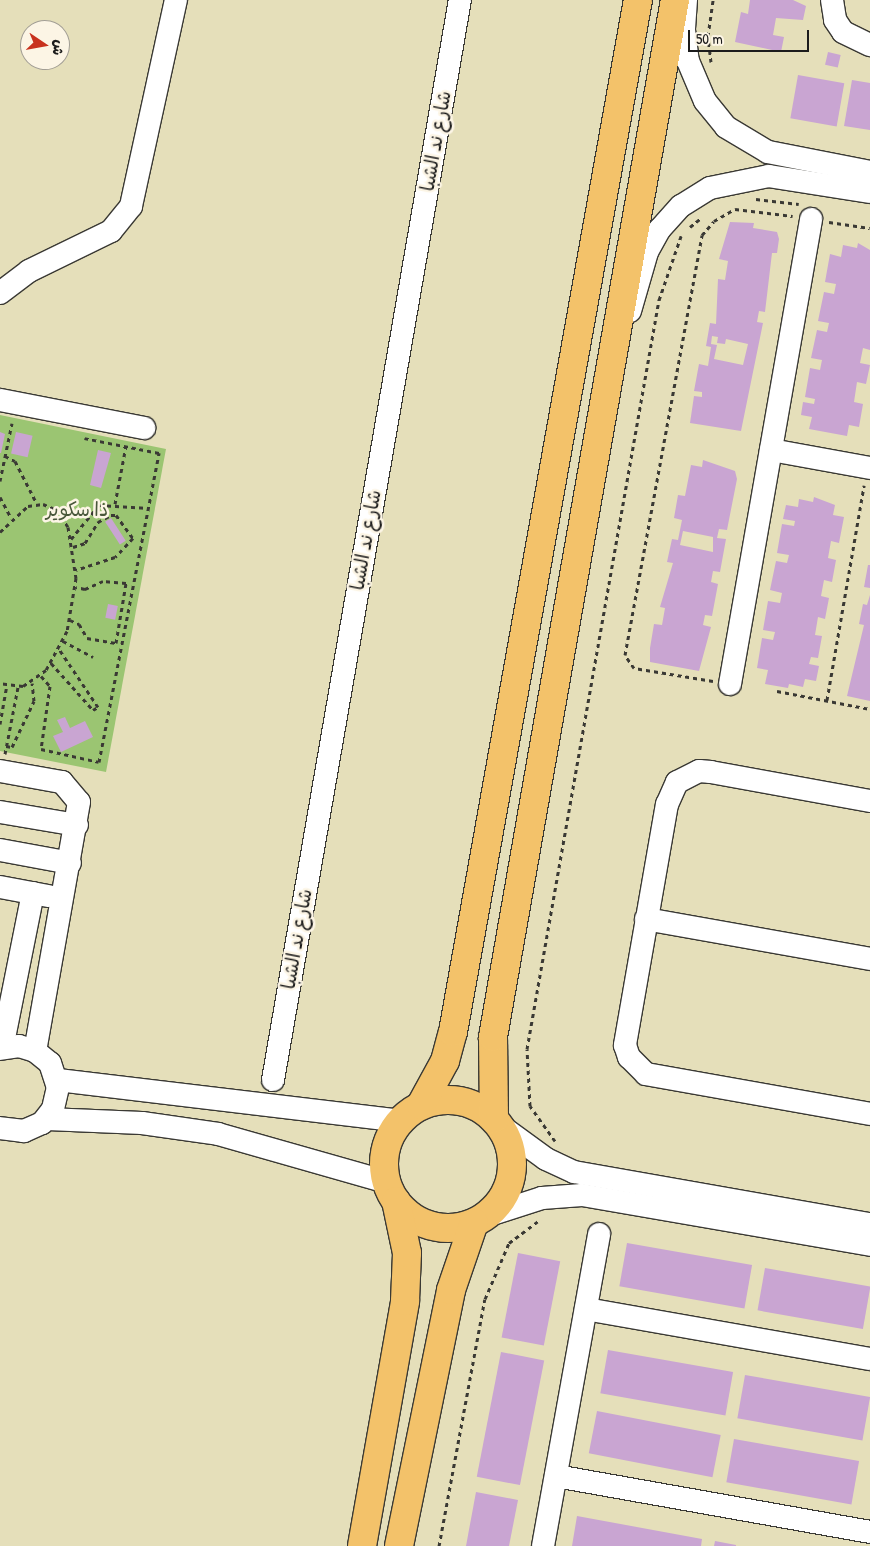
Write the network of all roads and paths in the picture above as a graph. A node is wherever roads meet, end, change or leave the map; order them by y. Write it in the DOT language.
graph roads {
  1 [pos="176,0"];
  2 [pos="460,0"];
  3 [pos="638,0"];
  4 [pos="675,0"];
  5 [pos="686,0"];
  6 [pos="714,0"];
  7 [pos="832,0"];
  8 [pos="870,45"];
  9 [pos="712,66"];
  10 [pos="870,172"];
  11 [pos="814,183"];
  12 [pos="870,192"];
  13 [pos="748,198"];
  14 [pos="707,213"];
  15 [pos="811,219"];
  16 [pos="870,228"];
  17 [pos="0,292"];
  18 [pos="613,343"];
  19 [pos="0,400"];
  20 [pos="6,422"];
  21 [pos="12,423"];
  22 [pos="22,425"];
  23 [pos="144,428"];
  24 [pos="79,436"];
  25 [pos="126,446"];
  26 [pos="771,450"];
  27 [pos="5,456"];
  28 [pos="868,468"];
  29 [pos="0,481"];
  30 [pos="0,497"];
  31 [pos="37,504"];
  32 [pos="115,504"];
  33 [pos="148,508"];
  34 [pos="11,518"];
  35 [pos="0,532"];
  36 [pos="71,539"];
  37 [pos="72,547"];
  38 [pos="76,570"];
  39 [pos="76,587"];
  40 [pos="70,620"];
  41 [pos="63,641"];
  42 [pos="59,649"];
  43 [pos="93,657"];
  44 [pos="51,662"];
  45 [pos="41,676"];
  46 [pos="32,682"];
  47 [pos="0,683"];
  48 [pos="730,684"];
  49 [pos="7,686"];
  50 [pos="18,686"];
  51 [pos="777,691"];
  52 [pos="826,700"];
  53 [pos="870,709"];
  54 [pos="1,714"];
  55 [pos="0,724"];
  56 [pos="6,746"];
  57 [pos="1,771"];
  58 [pos="870,801"];
  59 [pos="0,812"];
  60 [pos="77,825"];
  61 [pos="0,850"];
  62 [pos="70,863"];
  63 [pos="0,887"];
  64 [pos="33,893"];
  65 [pos="63,898"];
  66 [pos="646,919"];
  67 [pos="55,943"];
  68 [pos="20,958"];
  69 [pos="870,959"];
  70 [pos="0,972"];
  71 [pos="11,1005"];
  72 [pos="43,1010"];
  73 [pos="1,1049"];
  74 [pos="35,1051"];
  75 [pos="58,1080"];
  76 [pos="273,1080"];
  77 [pos="411,1113"];
  78 [pos="870,1114"];
  79 [pos="47,1118"];
  80 [pos="496,1121"];
  81 [pos="0,1128"];
  82 [pos="559,1146"];
  83 [pos="391,1192"];
  84 [pos="543,1217"];
  85 [pos="478,1220"];
  86 [pos="870,1224"];
  87 [pos="599,1234"];
  88 [pos="870,1245"];
  89 [pos="586,1309"];
  90 [pos="870,1359"];
  91 [pos="556,1476"];
  92 [pos="870,1532"];
  93 [pos="362,1546"];
  94 [pos="399,1546"];
  95 [pos="439,1546"];
  96 [pos="543,1546"];
  1 -- 17 [label="street"];
  2 -- 76 [label="street, شارع ند الشبا"];
  3 -- 77 [label="main road"];
  4 -- 18 [label="main road"];
  5 -- 10 [label="street"];
  6 -- 9 [label="path"];
  7 -- 8 [label="street"];
  11 -- 12 [label="street"];
  11 -- 13 [label="path"];
  11 -- 18 [label="street"];
  14 -- 82 [label="path"];
  15 -- 16 [label="path"];
  15 -- 26 [label="street"];
  15 -- 48 [label="path"];
  18 -- 80 [label="main road"];
  19 -- 23 [label="street"];
  20 -- 21 [label="path"];
  21 -- 22 [label="path"];
  21 -- 27 [label="path"];
  24 -- 25 [label="path"];
  25 -- 32 [label="path"];
  25 -- 33 [label="path"];
  26 -- 28 [label="street"];
  26 -- 48 [label="street"];
  27 -- 29 [label="path"];
  27 -- 31 [label="path"];
  28 -- 52 [label="path"];
  30 -- 34 [label="path"];
  31 -- 34 [label="path"];
  31 -- 36 [label="path"];
  32 -- 33 [label="path"];
  32 -- 36 [label="path"];
  33 -- 45 [label="path"];
  34 -- 35 [label="path"];
  36 -- 37 [label="path"];
  37 -- 38 [label="path"];
  37 -- 38 [label="path"];
  38 -- 39 [label="path"];
  39 -- 40 [label="path"];
  39 -- 40 [label="path"];
  40 -- 41 [label="path"];
  41 -- 42 [label="path"];
  41 -- 43 [label="path"];
  42 -- 44 [label="path"];
  42 -- 44 [label="path"];
  44 -- 45 [label="path"];
  45 -- 46 [label="path"];
  46 -- 50 [label="path"];
  46 -- 56 [label="path"];
  47 -- 49 [label="path"];
  49 -- 50 [label="path"];
  49 -- 54 [label="path"];
  50 -- 56 [label="path"];
  51 -- 52 [label="path"];
  52 -- 53 [label="path"];
  54 -- 55 [label="path"];
  56 -- 57 [label="path"];
  57 -- 60 [label="street"];
  58 -- 66 [label="street"];
  59 -- 60 [label="street"];
  60 -- 62 [label="street"];
  61 -- 62 [label="street"];
  62 -- 65 [label="street"];
  63 -- 64 [label="street"];
  64 -- 65 [label="street"];
  64 -- 68 [label="street"];
  65 -- 67 [label="street"];
  66 -- 69 [label="street"];
  66 -- 78 [label="street"];
  67 -- 68 [label="street"];
  67 -- 72 [label="street"];
  68 -- 70 [label="street"];
  68 -- 71 [label="street"];
  71 -- 72 [label="street"];
  71 -- 73 [label="street"];
  72 -- 74 [label="street"];
  73 -- 74 [label="street"];
  74 -- 75 [label="street"];
  75 -- 77 [label="street"];
  75 -- 79 [label="street"];
  77 -- 80 [label="main road"];
  77 -- 83 [label="main road"];
  79 -- 81 [label="street"];
  79 -- 83 [label="street"];
  80 -- 85 [label="main road"];
  80 -- 86 [label="street"];
  83 -- 85 [label="main road"];
  83 -- 93 [label="main road"];
  84 -- 95 [label="path"];
  85 -- 88 [label="street"];
  85 -- 94 [label="main road"];
  87 -- 89 [label="street"];
  89 -- 90 [label="street"];
  89 -- 91 [label="street"];
  91 -- 92 [label="street"];
  91 -- 96 [label="street"];
}
